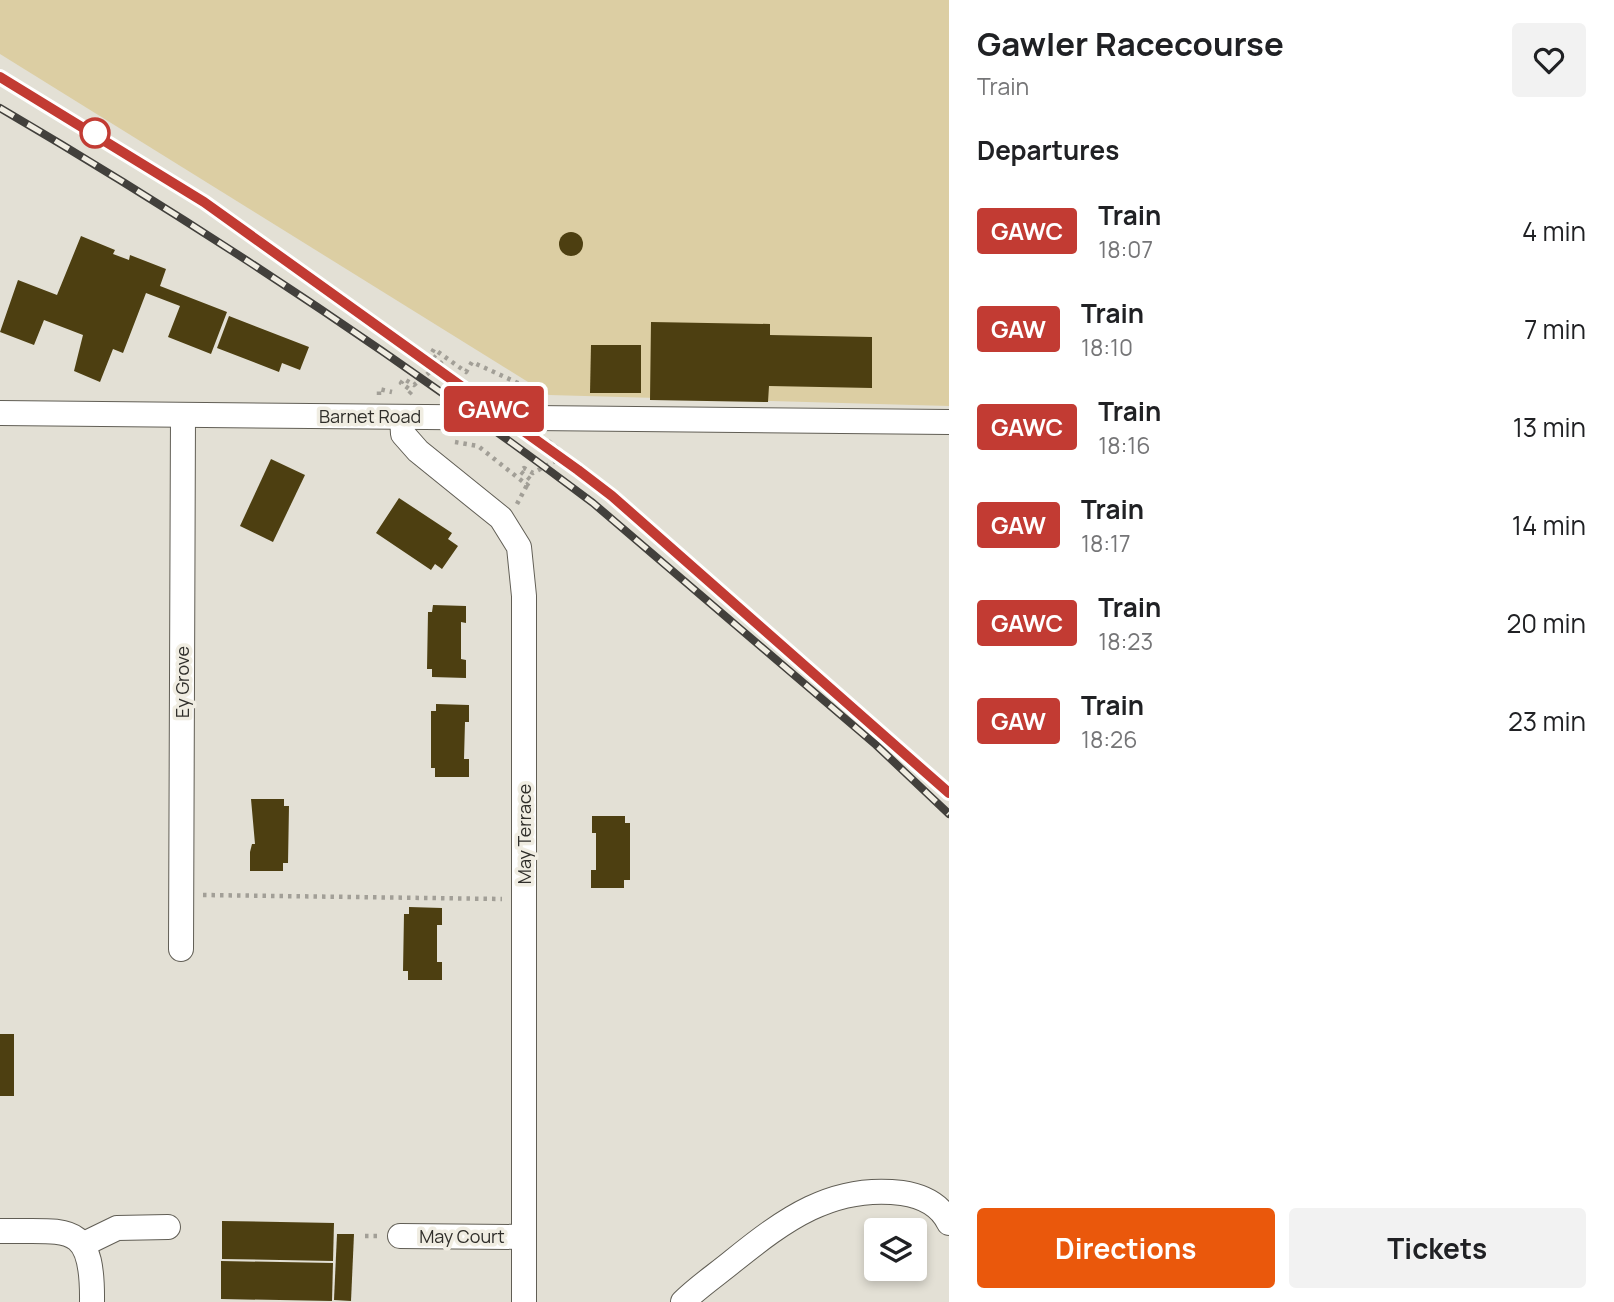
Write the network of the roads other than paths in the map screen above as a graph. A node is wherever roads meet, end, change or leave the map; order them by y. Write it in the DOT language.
graph roads {
  1 [pos="0,413"];
  2 [pos="183,415"];
  3 [pos="390,417"];
  4 [pos="949,422"];
  5 [pos="181,949"];
  6 [pos="949,1223"];
  7 [pos="168,1227"];
  8 [pos="0,1231"];
  9 [pos="400,1236"];
  10 [pos="524,1237"];
  11 [pos="84,1244"];
  12 [pos="92,1302"];
  13 [pos="524,1302"];
  14 [pos="683,1302"];
  1 -- 2 [label="street, Barnet Road"];
  2 -- 3 [label="street, Barnet Road"];
  2 -- 5 [label="street, Ey Grove"];
  3 -- 4 [label="street, Barnet Road"];
  3 -- 10 [label="street, May Terrace"];
  6 -- 14 [label="street"];
  7 -- 11 [label="street"];
  8 -- 11 [label="street"];
  9 -- 10 [label="street, May Court"];
  10 -- 13 [label="street, May Terrace"];
  11 -- 12 [label="street"];
}
